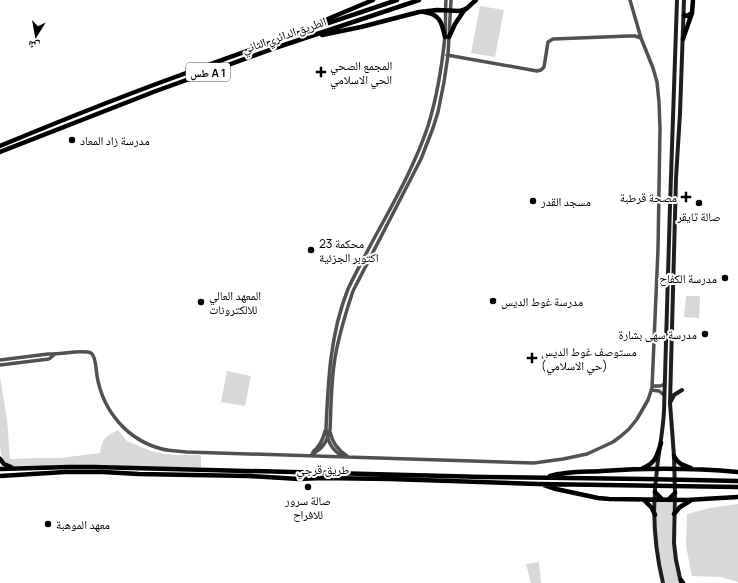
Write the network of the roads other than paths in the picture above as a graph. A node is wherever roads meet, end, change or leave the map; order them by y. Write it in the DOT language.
graph roads {
  1 [pos="373,0"];
  2 [pos="397,0"];
  3 [pos="419,0"];
  4 [pos="446,0"];
  5 [pos="451,0"];
  6 [pos="476,0"];
  7 [pos="630,0"];
  8 [pos="677,0"];
  9 [pos="684,0"];
  10 [pos="694,0"];
  11 [pos="448,9"];
  12 [pos="466,9"];
  13 [pos="419,12"];
  14 [pos="692,13"];
  15 [pos="684,15"];
  16 [pos="306,30"];
  17 [pos="311,37"];
  18 [pos="447,37"];
  19 [pos="641,38"];
  20 [pos="683,39"];
  21 [pos="442,54"];
  22 [pos="448,55"];
  23 [pos="673,113"];
  24 [pos="680,113"];
  25 [pos="0,146"];
  26 [pos="0,152"];
  27 [pos="55,355"];
  28 [pos="0,360"];
  29 [pos="0,365"];
  30 [pos="671,379"];
  31 [pos="665,381"];
  32 [pos="652,388"];
  33 [pos="682,390"];
  34 [pos="664,395"];
  35 [pos="670,403"];
  36 [pos="328,430"];
  37 [pos="327,439"];
  38 [pos="661,443"];
  39 [pos="310,455"];
  40 [pos="343,456"];
  41 [pos="347,456"];
  42 [pos="674,456"];
  43 [pos="0,459"];
  44 [pos="16,468"];
  45 [pos="639,468"];
  46 [pos="0,469"];
  47 [pos="694,470"];
  48 [pos="659,471"];
  49 [pos="672,471"];
  50 [pos="738,472"];
  51 [pos="0,476"];
  52 [pos="544,478"];
  53 [pos="738,481"];
  54 [pos="542,484"];
  55 [pos="738,488"];
  56 [pos="656,492"];
  57 [pos="675,492"];
  58 [pos="738,497"];
  59 [pos="644,500"];
  60 [pos="655,500"];
  61 [pos="666,500"];
  62 [pos="674,500"];
  63 [pos="692,500"];
  64 [pos="674,514"];
  65 [pos="655,515"];
  66 [pos="682,582"];
  67 [pos="662,583"];
  1 -- 16 [label="highway"];
  2 -- 16 [label="highway, الطريق الدائري الثاني / طس A 1"];
  3 -- 17 [label="highway, الطريق الدائري الثاني / طس A 1"];
  4 -- 11 [label="street"];
  5 -- 11 [label="street"];
  6 -- 12 [label="highway"];
  7 -- 19 [label="street"];
  8 -- 23 [label="main road"];
  9 -- 15 [label="main road"];
  10 -- 14 [label="highway"];
  11 -- 12 [label="highway"];
  11 -- 13 [label="highway"];
  11 -- 18 [label="street"];
  12 -- 18 [label="highway"];
  13 -- 17 [label="highway"];
  13 -- 18 [label="highway"];
  14 -- 15 [label="highway"];
  14 -- 20 [label="highway"];
  15 -- 20 [label="main road"];
  16 -- 25 [label="highway, الطريق الدائري الثاني / طس A 1"];
  17 -- 26 [label="highway, الطريق الدائري الثاني / طس A 1"];
  18 -- 21 [label="street"];
  18 -- 22 [label="street"];
  19 -- 22 [label="street"];
  19 -- 32 [label="street"];
  20 -- 24 [label="main road"];
  21 -- 22 [label="street"];
  21 -- 36 [label="street"];
  22 -- 36 [label="street"];
  23 -- 24 [label="main road"];
  23 -- 31 [label="main road"];
  24 -- 30 [label="main road"];
  27 -- 28 [label="street"];
  27 -- 29 [label="street"];
  27 -- 39 [label="street"];
  30 -- 31 [label="main road"];
  30 -- 35 [label="main road"];
  31 -- 32 [label="street"];
  31 -- 34 [label="main road"];
  32 -- 34 [label="street"];
  32 -- 41 [label="street"];
  33 -- 35 [label="main road"];
  34 -- 38 [label="main road"];
  35 -- 42 [label="main road"];
  36 -- 37 [label="street"];
  36 -- 39 [label="street"];
  36 -- 41 [label="street"];
  37 -- 39 [label="street"];
  37 -- 40 [label="street"];
  38 -- 45 [label="highway"];
  38 -- 48 [label="main road"];
  39 -- 40 [label="street"];
  40 -- 41 [label="street"];
  42 -- 47 [label="highway"];
  42 -- 49 [label="main road"];
  43 -- 44 [label="highway"];
  44 -- 46 [label="highway, طريق قرجي"];
  44 -- 52 [label="highway, طريق قرجي"];
  45 -- 48 [label="highway"];
  45 -- 52 [label="highway"];
  46 -- 51 [label="street"];
  47 -- 49 [label="highway"];
  47 -- 50 [label="highway"];
  48 -- 49 [label="highway"];
  48 -- 56 [label="main road"];
  49 -- 57 [label="main road"];
  51 -- 54 [label="highway, طريق قرجي"];
  52 -- 53 [label="highway, طريق قرجي"];
  54 -- 55 [label="highway, طريق قرجي"];
  54 -- 59 [label="highway"];
  56 -- 60 [label="main road"];
  56 -- 61 [label="highway"];
  57 -- 61 [label="highway"];
  57 -- 62 [label="main road"];
  58 -- 63 [label="highway"];
  59 -- 60 [label="highway"];
  59 -- 65 [label="highway"];
  60 -- 61 [label="highway"];
  60 -- 65 [label="main road"];
  61 -- 62 [label="highway"];
  62 -- 63 [label="highway"];
  62 -- 64 [label="main road"];
  63 -- 64 [label="highway"];
  64 -- 66 [label="main road"];
  65 -- 67 [label="main road"];
}
